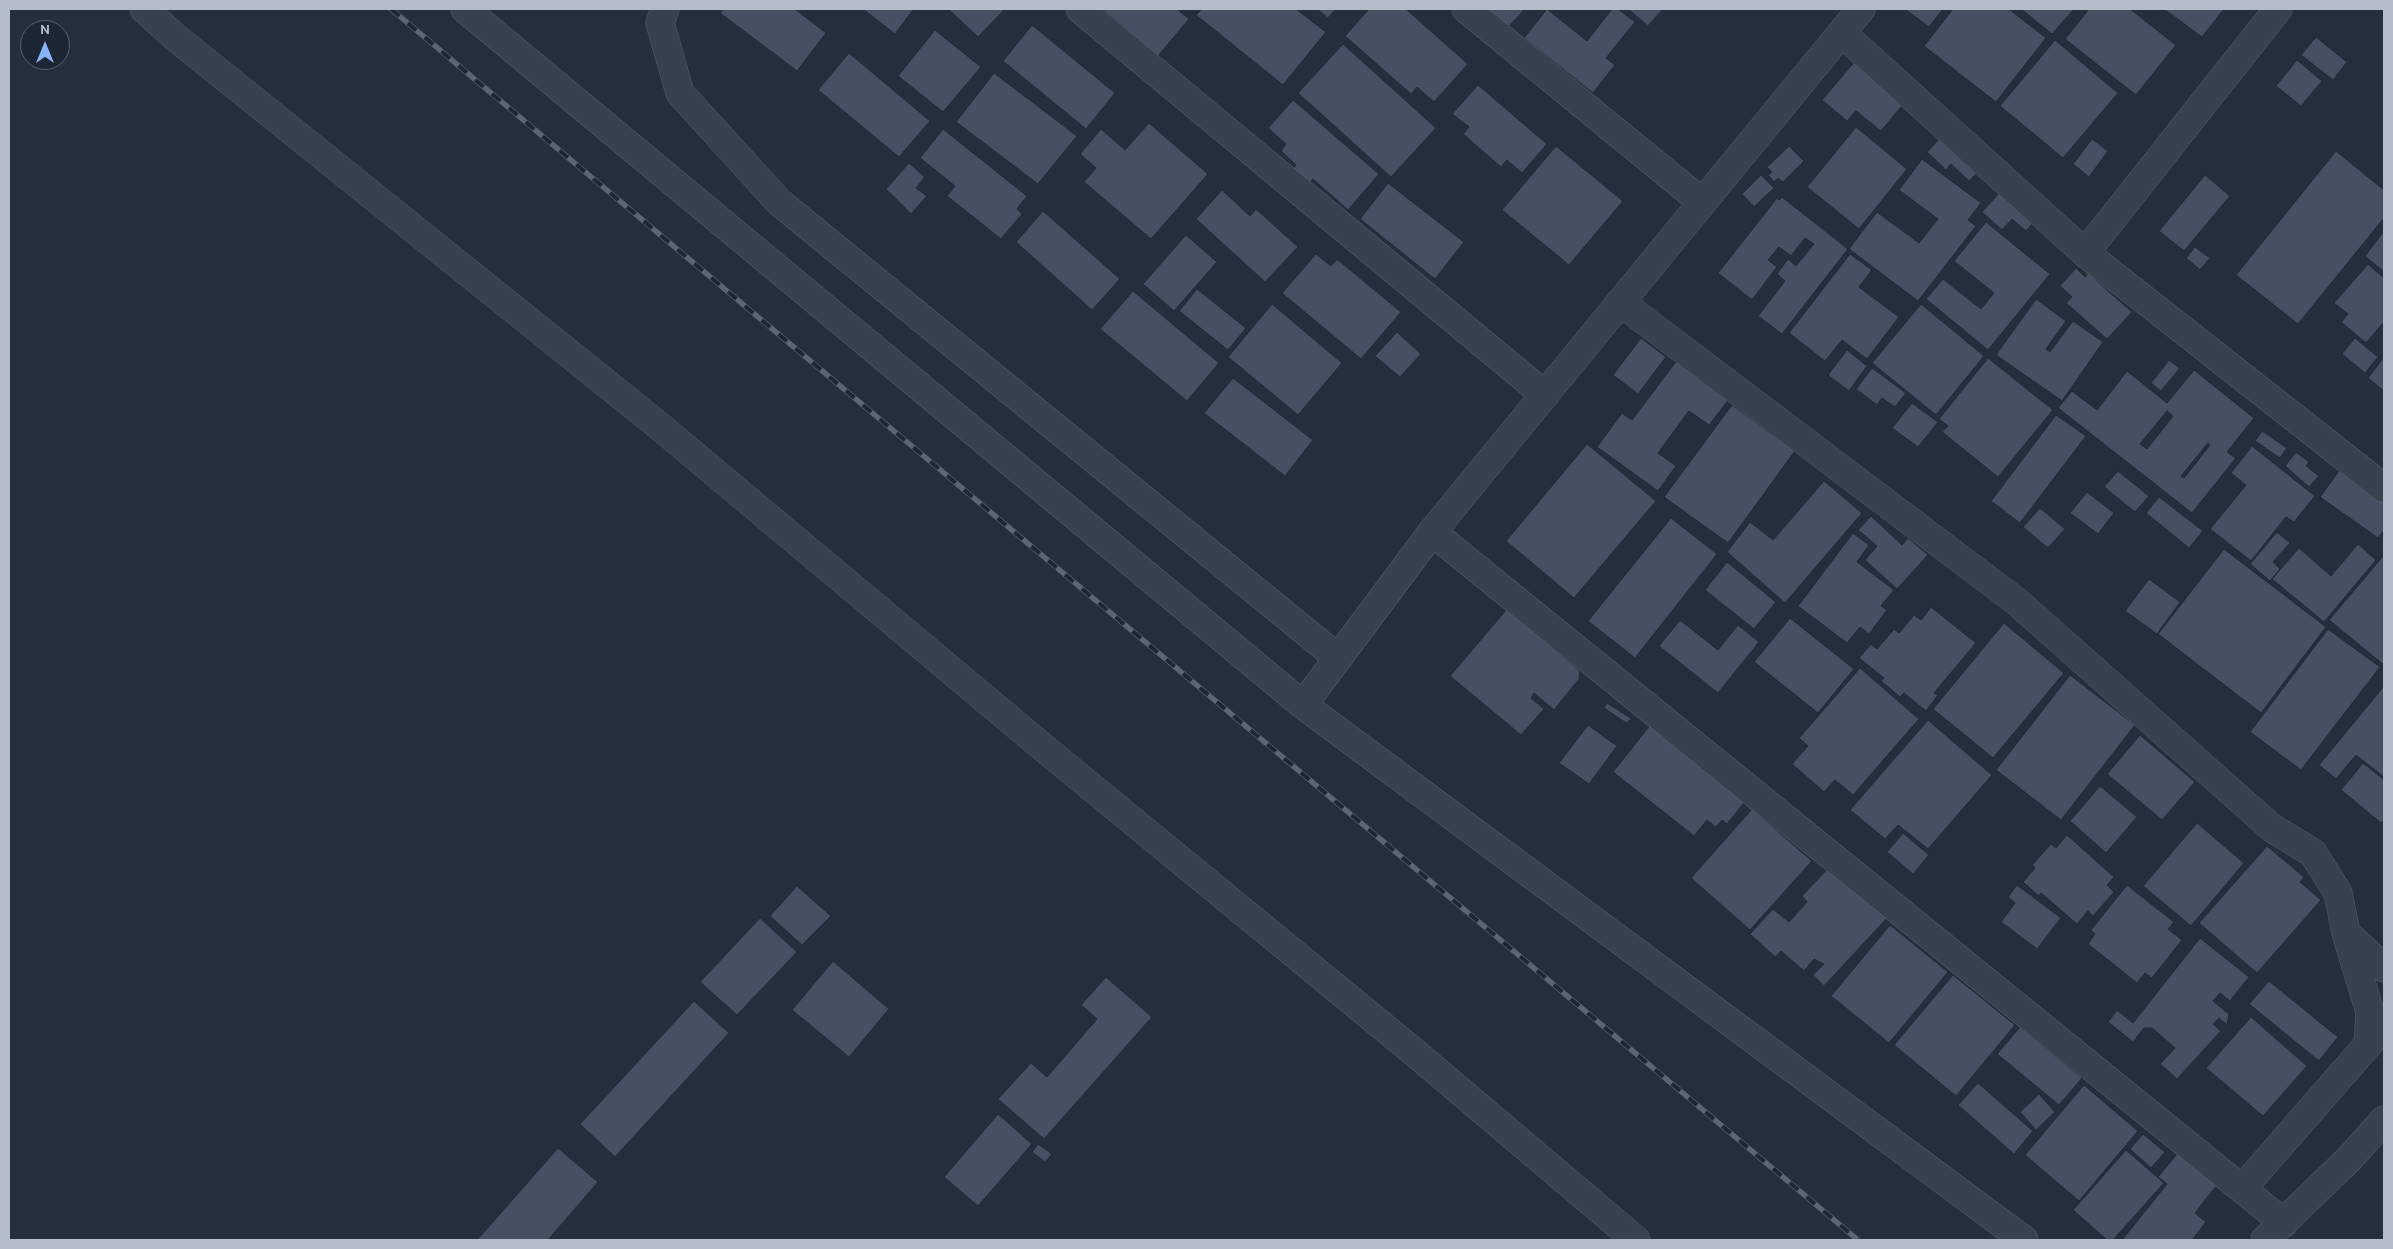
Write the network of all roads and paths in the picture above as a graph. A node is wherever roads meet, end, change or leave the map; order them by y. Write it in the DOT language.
graph roads {
  1 [pos="144,9"];
  2 [pos="464,9"];
  3 [pos="665,9"];
  4 [pos="1080,9"];
  5 [pos="1466,9"];
  6 [pos="1861,9"];
  7 [pos="2278,9"];
  8 [pos="1842,33"];
  9 [pos="1702,202"];
  10 [pos="2085,253"];
  11 [pos="1620,302"];
  12 [pos="1545,395"];
  13 [pos="2384,488"];
  14 [pos="1432,532"];
  15 [pos="1338,658"];
  16 [pos="1303,705"];
  17 [pos="2346,933"];
  18 [pos="2384,968"];
  19 [pos="2376,1036"];
  20 [pos="2384,1120"];
  21 [pos="2242,1189"];
  22 [pos="2274,1232"];
  23 [pos="1636,1240"];
  24 [pos="2024,1240"];
  1 -- 23 [label="street"];
  2 -- 16 [label="street"];
  3 -- 15 [label="street"];
  4 -- 12 [label="street"];
  5 -- 9 [label="street"];
  6 -- 8 [label="street"];
  7 -- 10 [label="street"];
  8 -- 9 [label="street"];
  8 -- 10 [label="street"];
  9 -- 11 [label="street"];
  10 -- 13 [label="street"];
  11 -- 12 [label="street"];
  11 -- 17 [label="street"];
  12 -- 14 [label="street"];
  14 -- 15 [label="street"];
  14 -- 21 [label="street"];
  15 -- 16 [label="street"];
  16 -- 24 [label="street"];
  17 -- 18 [label="street"];
  17 -- 19 [label="street"];
  19 -- 21 [label="street"];
  20 -- 22 [label="street"];
  21 -- 22 [label="street"];
}
